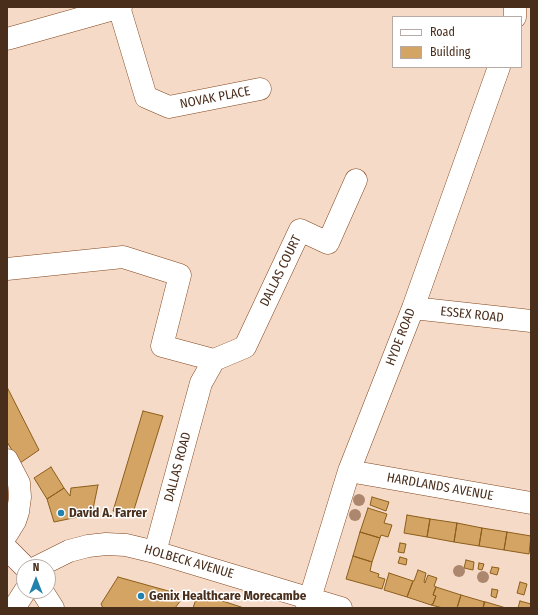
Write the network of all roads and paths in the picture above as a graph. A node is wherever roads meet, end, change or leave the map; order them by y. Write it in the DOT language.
graph roads {
  1 [pos="120,7"];
  2 [pos="7,39"];
  3 [pos="499,68"];
  4 [pos="260,89"];
  5 [pos="356,180"];
  6 [pos="7,270"];
  7 [pos="412,308"];
  8 [pos="531,321"];
  9 [pos="214,360"];
  10 [pos="7,460"];
  11 [pos="349,471"];
  12 [pos="531,503"];
  13 [pos="7,534"];
  14 [pos="7,549"];
  15 [pos="155,552"];
  16 [pos="17,559"];
  17 [pos="53,559"];
  18 [pos="20,599"];
  19 [pos="47,599"];
  20 [pos="308,603"];
  21 [pos="16,608"];
  22 [pos="53,608"];
  23 [pos="341,608"];
  1 -- 2 [label="street"];
  1 -- 4 [label="street, NOVAK PLACE"];
  3 -- 7 [label="street, HYDE ROAD"];
  5 -- 9 [label="street, DALLAS COURT"];
  6 -- 9 [label="street"];
  7 -- 8 [label="street, ESSEX ROAD"];
  7 -- 11 [label="street, HYDE ROAD"];
  9 -- 15 [label="street, DALLAS ROAD"];
  10 -- 13 [label="street"];
  11 -- 12 [label="street, HARDLANDS AVENUE"];
  11 -- 20 [label="street, HYDE ROAD"];
  14 -- 16 [label="street"];
  15 -- 17 [label="street, HOLBECK AVENUE"];
  15 -- 20 [label="street, HOLBECK AVENUE"];
  18 -- 21 [label="street"];
  19 -- 22 [label="street"];
  20 -- 23 [label="street, HOLBECK AVENUE"];
}
